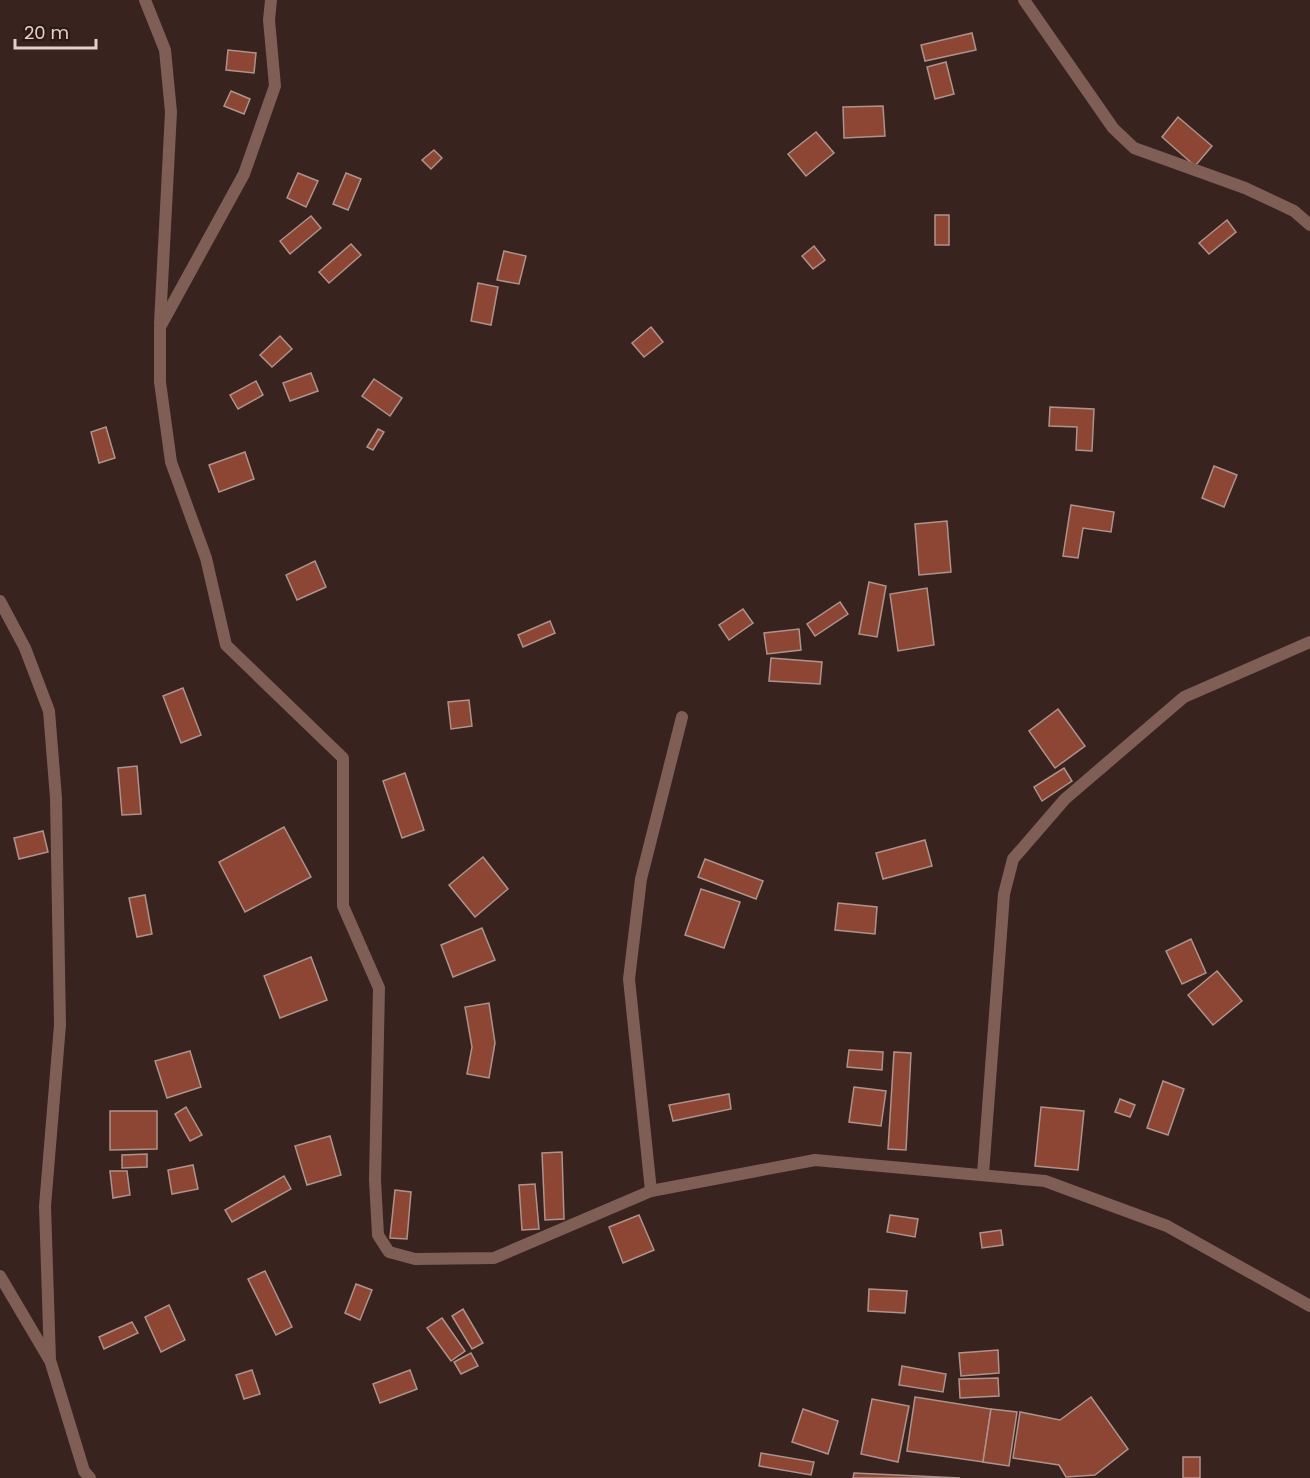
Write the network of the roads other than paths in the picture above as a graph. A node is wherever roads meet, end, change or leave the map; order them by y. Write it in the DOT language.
graph roads {
  1 [pos="145,0"];
  2 [pos="271,0"];
  3 [pos="1024,0"];
  4 [pos="1310,225"];
  5 [pos="160,327"];
  6 [pos="0,601"];
  7 [pos="1310,642"];
  8 [pos="682,717"];
  9 [pos="983,1174"];
  10 [pos="651,1191"];
  11 [pos="0,1276"];
  12 [pos="1310,1306"];
  13 [pos="50,1360"];
  14 [pos="90,1478"];
  1 -- 5 [label="street"];
  2 -- 5 [label="street"];
  3 -- 4 [label="street"];
  5 -- 10 [label="street"];
  6 -- 13 [label="street"];
  7 -- 9 [label="street"];
  8 -- 10 [label="street"];
  9 -- 10 [label="street"];
  9 -- 12 [label="street"];
  11 -- 13 [label="street"];
  13 -- 14 [label="street"];
}
